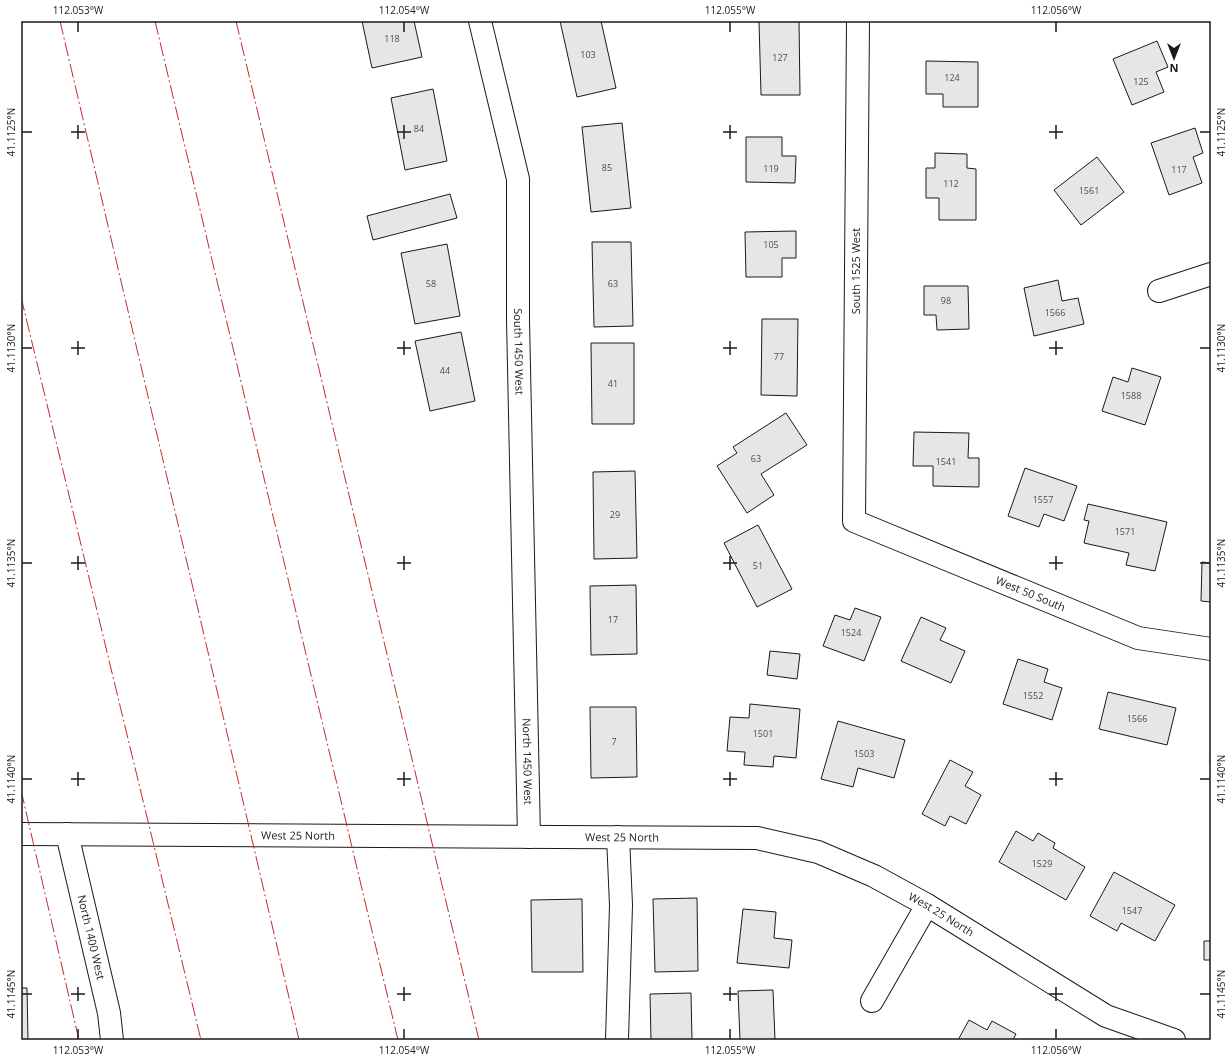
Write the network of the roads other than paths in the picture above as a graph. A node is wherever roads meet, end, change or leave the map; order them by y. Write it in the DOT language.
graph roads {
  1 [pos="480,21"];
  2 [pos="858,21"];
  3 [pos="1211,274"];
  4 [pos="1159,291"];
  5 [pos="854,521"];
  6 [pos="1211,649"];
  7 [pos="525,686"];
  8 [pos="21,834"];
  9 [pos="67,834"];
  10 [pos="529,837"];
  11 [pos="618,837"];
  12 [pos="927,904"];
  13 [pos="872,1002"];
  14 [pos="112,1040"];
  15 [pos="617,1040"];
  16 [pos="1174,1040"];
  1 -- 7 [label="street, South 1450 West"];
  2 -- 5 [label="street, South 1525 West"];
  3 -- 4 [label="street"];
  5 -- 6 [label="street, West 50 South"];
  7 -- 10 [label="street, North 1450 West"];
  8 -- 9 [label="street, West 25 North"];
  9 -- 10 [label="street, West 25 North"];
  9 -- 14 [label="street, North 1400 West"];
  10 -- 11 [label="street, West 25 North"];
  11 -- 12 [label="street, West 25 North"];
  11 -- 15 [label="street"];
  12 -- 13 [label="street"];
  12 -- 16 [label="street, West 25 North"];
}
